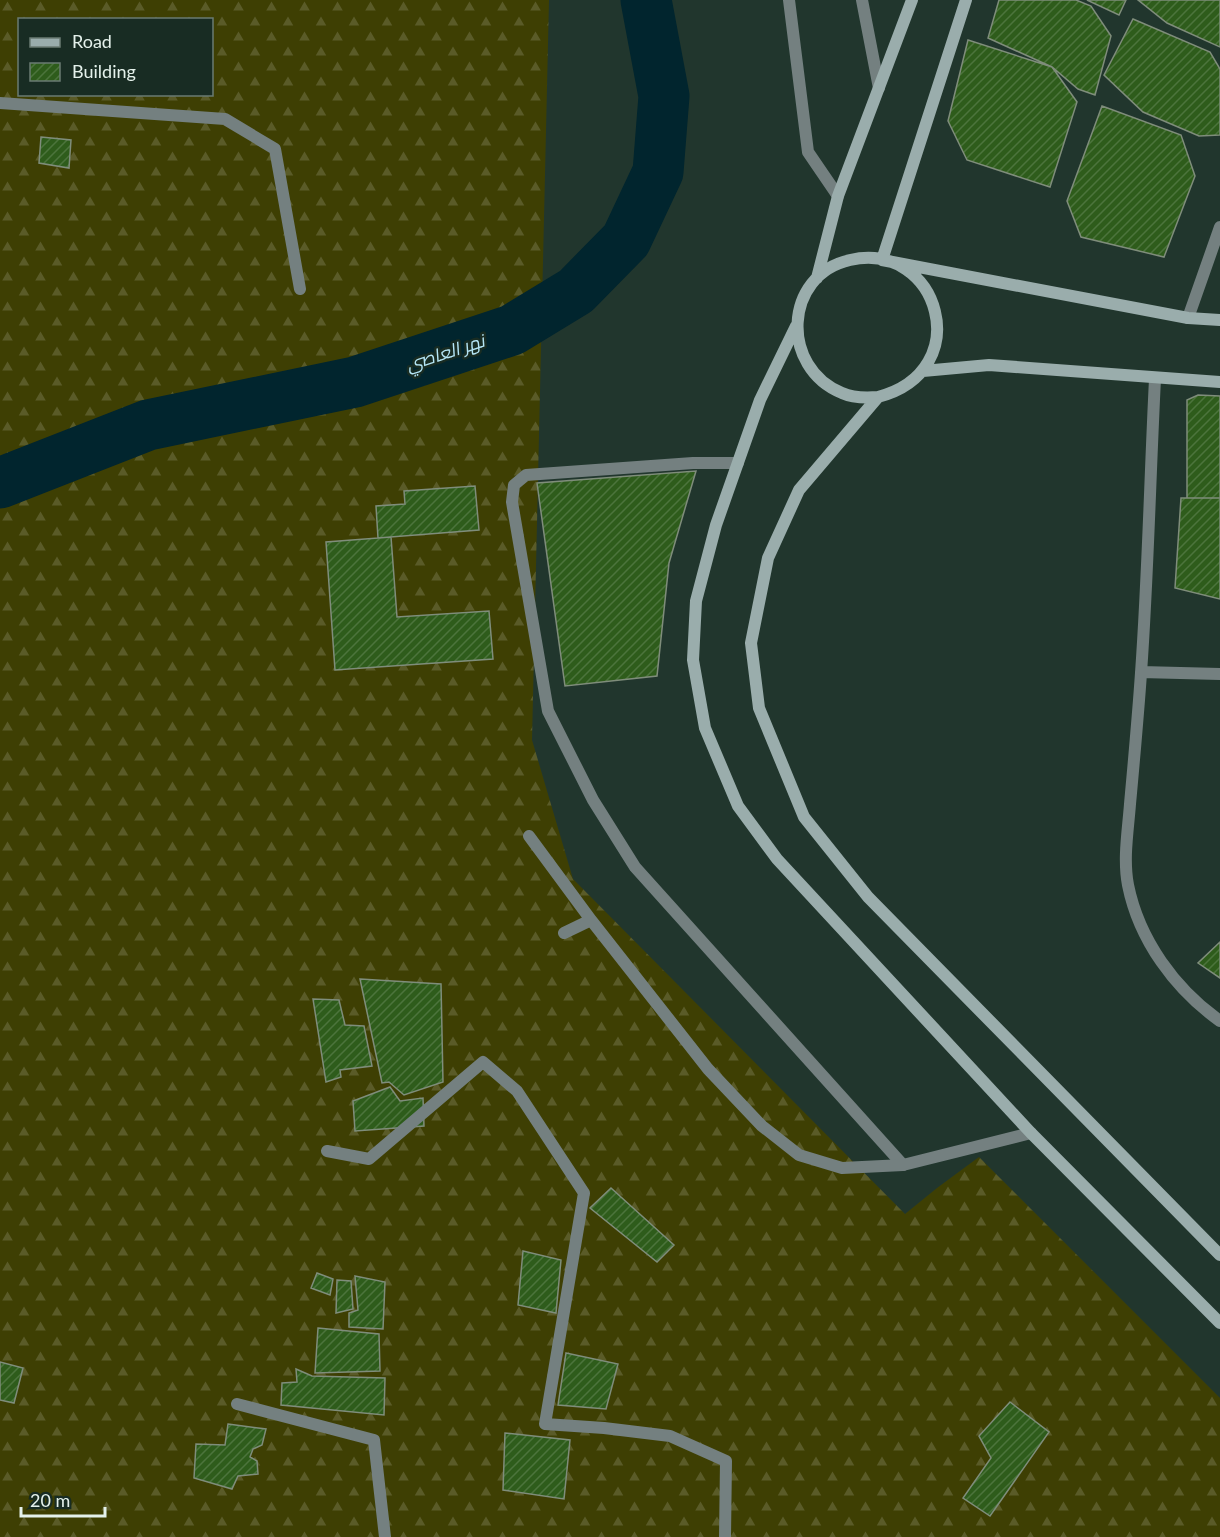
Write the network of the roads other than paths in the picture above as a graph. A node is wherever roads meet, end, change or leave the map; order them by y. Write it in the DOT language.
graph roads {
  1 [pos="789,0"];
  2 [pos="862,0"];
  3 [pos="912,0"];
  4 [pos="966,0"];
  5 [pos="879,88"];
  6 [pos="0,103"];
  7 [pos="838,196"];
  8 [pos="1220,228"];
  9 [pos="882,260"];
  10 [pos="817,278"];
  11 [pos="300,289"];
  12 [pos="1188,318"];
  13 [pos="1220,321"];
  14 [pos="797,325"];
  15 [pos="922,372"];
  16 [pos="1155,379"];
  17 [pos="1220,382"];
  18 [pos="878,397"];
  19 [pos="738,464"];
  20 [pos="1141,672"];
  21 [pos="1220,674"];
  22 [pos="529,836"];
  23 [pos="591,920"];
  24 [pos="564,933"];
  25 [pos="1220,1021"];
  26 [pos="1031,1133"];
  27 [pos="327,1150"];
  28 [pos="903,1165"];
  29 [pos="1220,1254"];
  30 [pos="1220,1323"];
  31 [pos="237,1404"];
  32 [pos="385,1537"];
  33 [pos="725,1537"];
  1 -- 7 [label="street"];
  2 -- 5 [label="street"];
  3 -- 5 [label="main road"];
  4 -- 9 [label="main road"];
  5 -- 7 [label="main road"];
  6 -- 11 [label="street"];
  7 -- 10 [label="main road"];
  8 -- 12 [label="street"];
  9 -- 10 [label="main road"];
  9 -- 12 [label="main road"];
  9 -- 15 [label="main road"];
  10 -- 14 [label="main road"];
  12 -- 13 [label="main road"];
  14 -- 18 [label="main road"];
  14 -- 19 [label="main road"];
  15 -- 16 [label="main road"];
  15 -- 18 [label="main road"];
  16 -- 17 [label="main road"];
  16 -- 20 [label="street"];
  18 -- 29 [label="main road"];
  19 -- 26 [label="main road"];
  19 -- 28 [label="street"];
  20 -- 21 [label="street"];
  20 -- 25 [label="street"];
  22 -- 23 [label="street"];
  23 -- 24 [label="street"];
  23 -- 28 [label="street"];
  26 -- 28 [label="street"];
  26 -- 30 [label="main road"];
  27 -- 33 [label="street"];
  31 -- 32 [label="street"];
}
